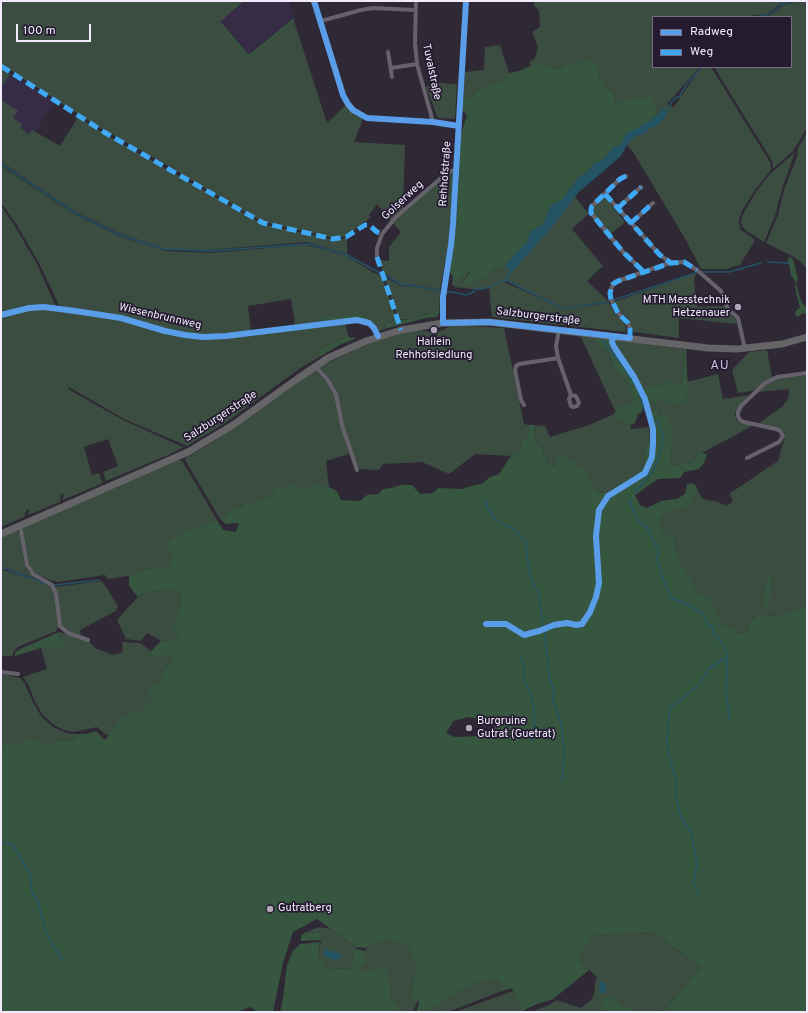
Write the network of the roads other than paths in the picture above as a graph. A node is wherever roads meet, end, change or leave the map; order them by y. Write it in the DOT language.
graph roads {
  1 [pos="314,1"];
  2 [pos="416,1"];
  3 [pos="466,1"];
  4 [pos="415,10"];
  5 [pos="321,21"];
  6 [pos="388,52"];
  7 [pos="417,64"];
  8 [pos="391,68"];
  9 [pos="392,77"];
  10 [pos="433,122"];
  11 [pos="459,126"];
  12 [pos="456,170"];
  13 [pos="626,176"];
  14 [pos="641,187"];
  15 [pos="605,194"];
  16 [pos="653,203"];
  17 [pos="618,208"];
  18 [pos="631,223"];
  19 [pos="377,257"];
  20 [pos="671,263"];
  21 [pos="644,272"];
  22 [pos="1,315"];
  23 [pos="444,323"];
  24 [pos="558,333"];
  25 [pos="378,336"];
  26 [pos="807,337"];
  27 [pos="630,338"];
  28 [pos="613,339"];
  29 [pos="746,349"];
  30 [pos="558,358"];
  31 [pos="315,366"];
  32 [pos="807,373"];
  33 [pos="571,395"];
  34 [pos="524,405"];
  35 [pos="747,458"];
  36 [pos="357,470"];
  37 [pos="20,525"];
  38 [pos="1,534"];
  39 [pos="486,624"];
  40 [pos="88,640"];
  41 [pos="1,672"];
  42 [pos="18,674"];
  1 -- 5 [label="street"];
  2 -- 4 [label="street, Tuvalstraße"];
  3 -- 11 [label="street, Rehhofstraße"];
  4 -- 5 [label="street"];
  4 -- 7 [label="street, Tuvalstraße"];
  5 -- 10 [label="street"];
  6 -- 8 [label="street"];
  7 -- 8 [label="street"];
  7 -- 10 [label="street, Tuvalstraße"];
  8 -- 9 [label="street"];
  10 -- 11 [label="street"];
  11 -- 12 [label="street, Rehhofstraße"];
  12 -- 19 [label="street, Golserweg"];
  12 -- 23 [label="street, Rehhofstraße"];
  13 -- 15 [label="street"];
  14 -- 17 [label="street"];
  15 -- 17 [label="street"];
  15 -- 21 [label="street"];
  16 -- 18 [label="street"];
  17 -- 18 [label="street"];
  18 -- 20 [label="street"];
  20 -- 21 [label="street"];
  20 -- 29 [label="street"];
  21 -- 27 [label="street"];
  22 -- 25 [label="street, Wiesenbrunnweg"];
  23 -- 24 [label="main road, Salzburgerstraße"];
  23 -- 25 [label="main road, Salzburgerstraße"];
  24 -- 28 [label="main road, Salzburgerstraße"];
  24 -- 30 [label="street"];
  25 -- 31 [label="main road, Salzburgerstraße"];
  26 -- 29 [label="main road, Salzburgerstraße"];
  27 -- 28 [label="main road, Salzburgerstraße"];
  27 -- 29 [label="main road, Salzburgerstraße"];
  28 -- 39 [label="street"];
  30 -- 33 [label="street"];
  30 -- 34 [label="street"];
  31 -- 36 [label="street"];
  31 -- 37 [label="main road, Salzburgerstraße"];
  32 -- 35 [label="street"];
  37 -- 38 [label="main road, Salzburgerstraße"];
  37 -- 40 [label="street"];
  41 -- 42 [label="street"];
}
